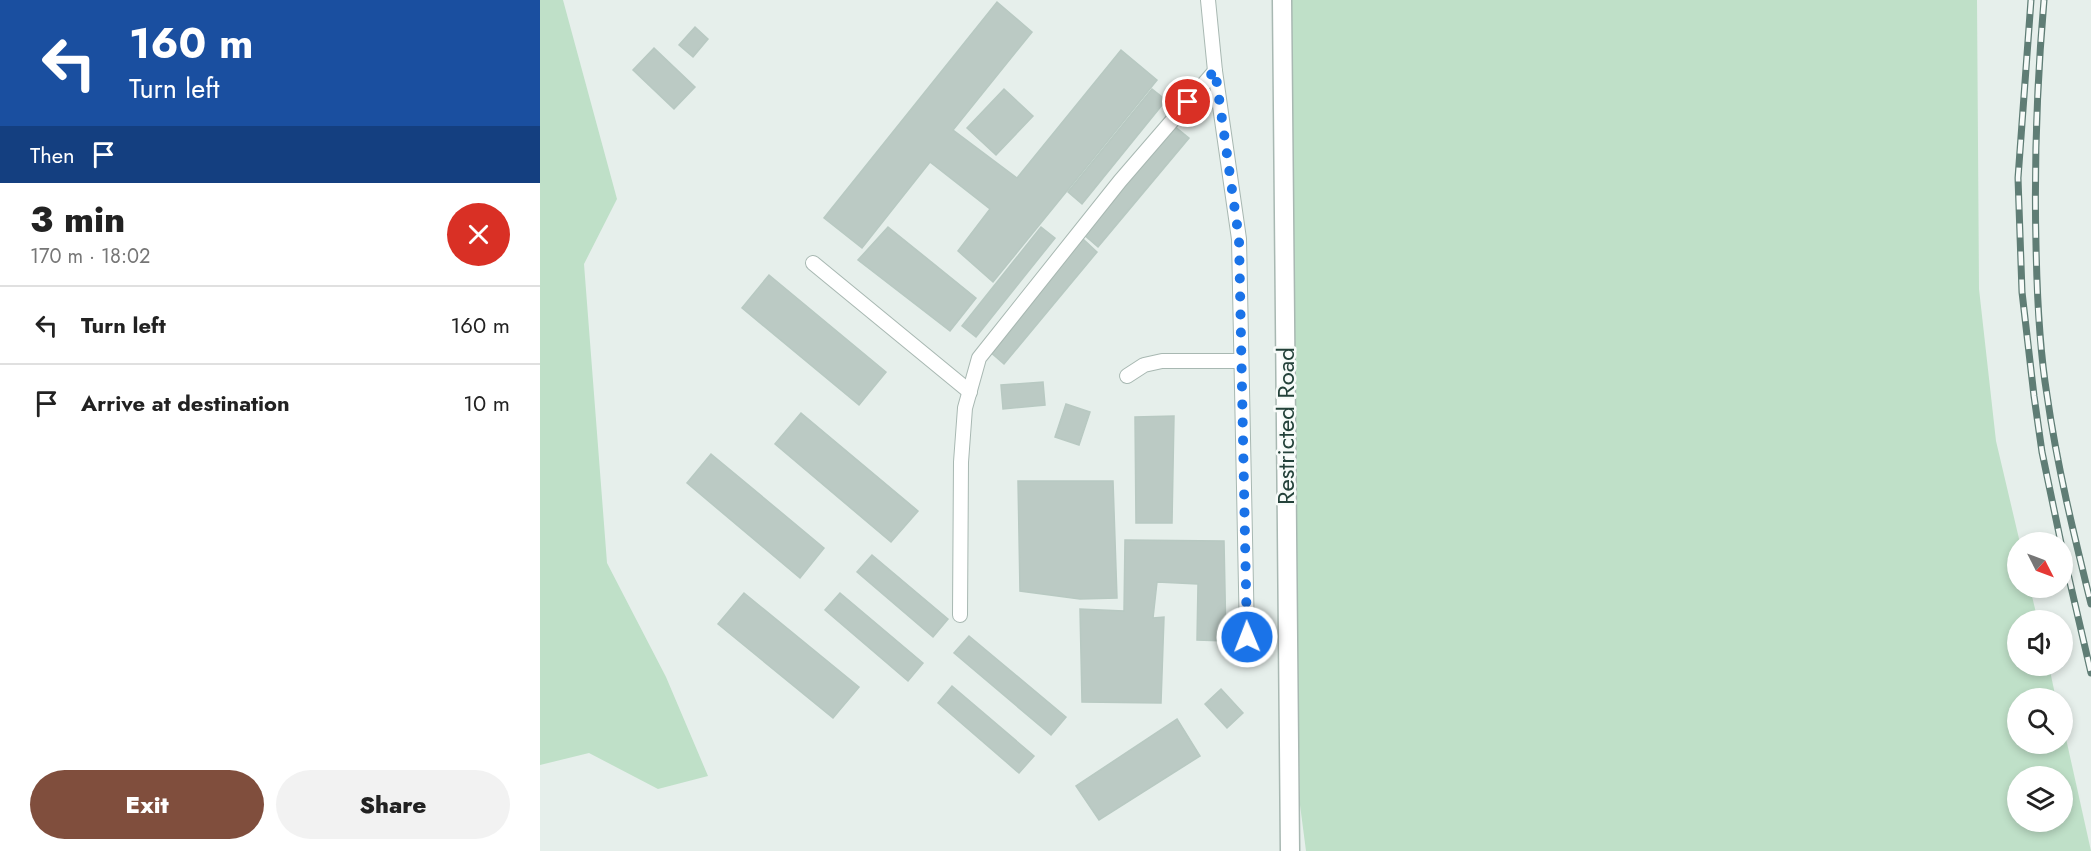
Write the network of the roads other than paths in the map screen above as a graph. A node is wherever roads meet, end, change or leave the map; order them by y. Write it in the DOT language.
graph roads {
  1 [pos="1208,0"];
  2 [pos="1282,0"];
  3 [pos="1215,70"];
  4 [pos="813,263"];
  5 [pos="1241,360"];
  6 [pos="1127,376"];
  7 [pos="970,392"];
  8 [pos="960,615"];
  9 [pos="1247,637"];
  10 [pos="1290,851"];
  1 -- 3 [label="lane"];
  2 -- 10 [label="street, Restricted Road"];
  3 -- 5 [label="lane"];
  3 -- 7 [label="lane"];
  4 -- 7 [label="lane"];
  5 -- 6 [label="lane"];
  5 -- 9 [label="lane"];
  7 -- 8 [label="lane"];
}
